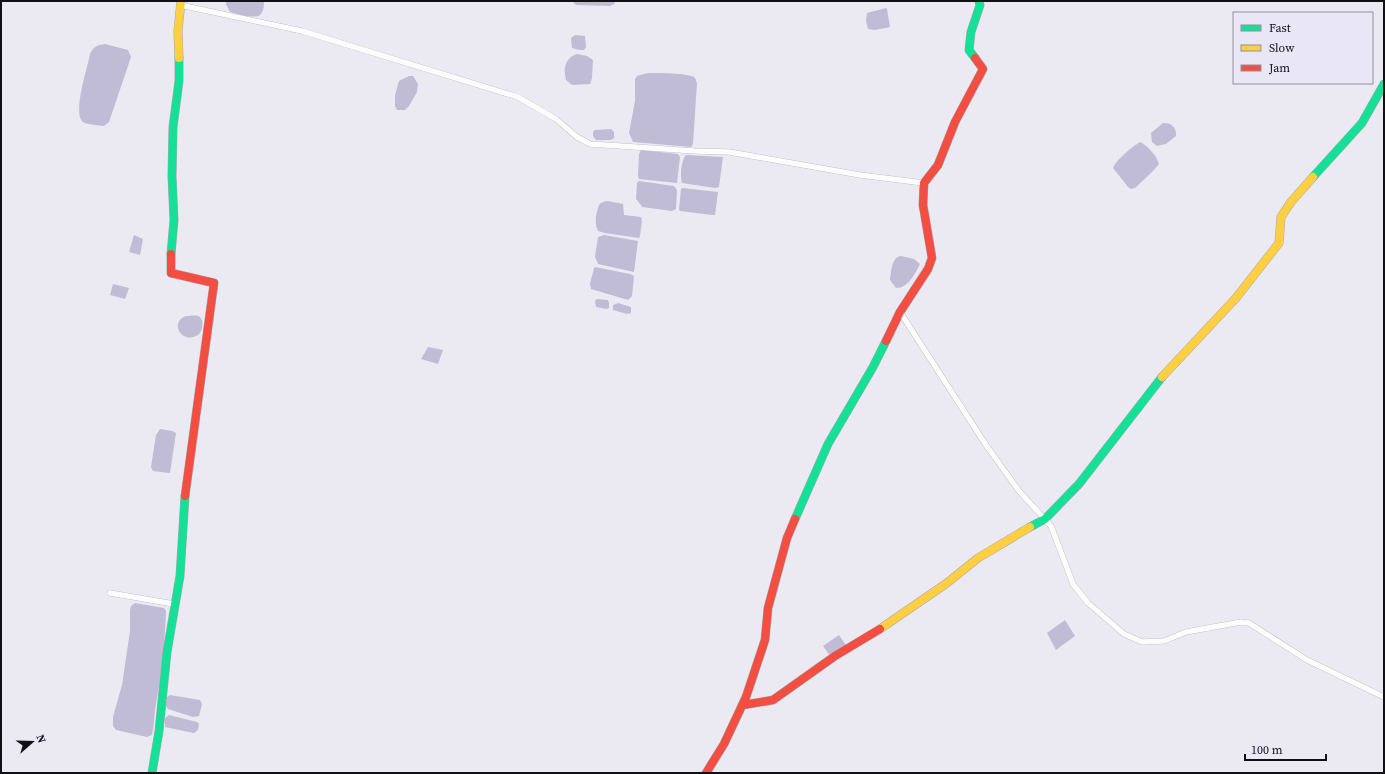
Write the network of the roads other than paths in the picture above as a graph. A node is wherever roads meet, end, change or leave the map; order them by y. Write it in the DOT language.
graph roads {
  1 [pos="979,1"];
  2 [pos="181,3"];
  3 [pos="1384,84"];
  4 [pos="924,183"];
  5 [pos="900,312"];
  6 [pos="1045,519"];
  7 [pos="110,593"];
  8 [pos="174,604"];
  9 [pos="1384,697"];
  10 [pos="743,705"];
  11 [pos="152,773"];
  12 [pos="706,773"];
  1 -- 4 [label="street"];
  2 -- 4 [label="street"];
  2 -- 8 [label="street"];
  3 -- 6 [label="street"];
  4 -- 5 [label="street"];
  5 -- 6 [label="street"];
  5 -- 10 [label="street"];
  6 -- 9 [label="street"];
  6 -- 10 [label="street"];
  7 -- 8 [label="street"];
  8 -- 11 [label="street"];
  10 -- 12 [label="street"];
}
